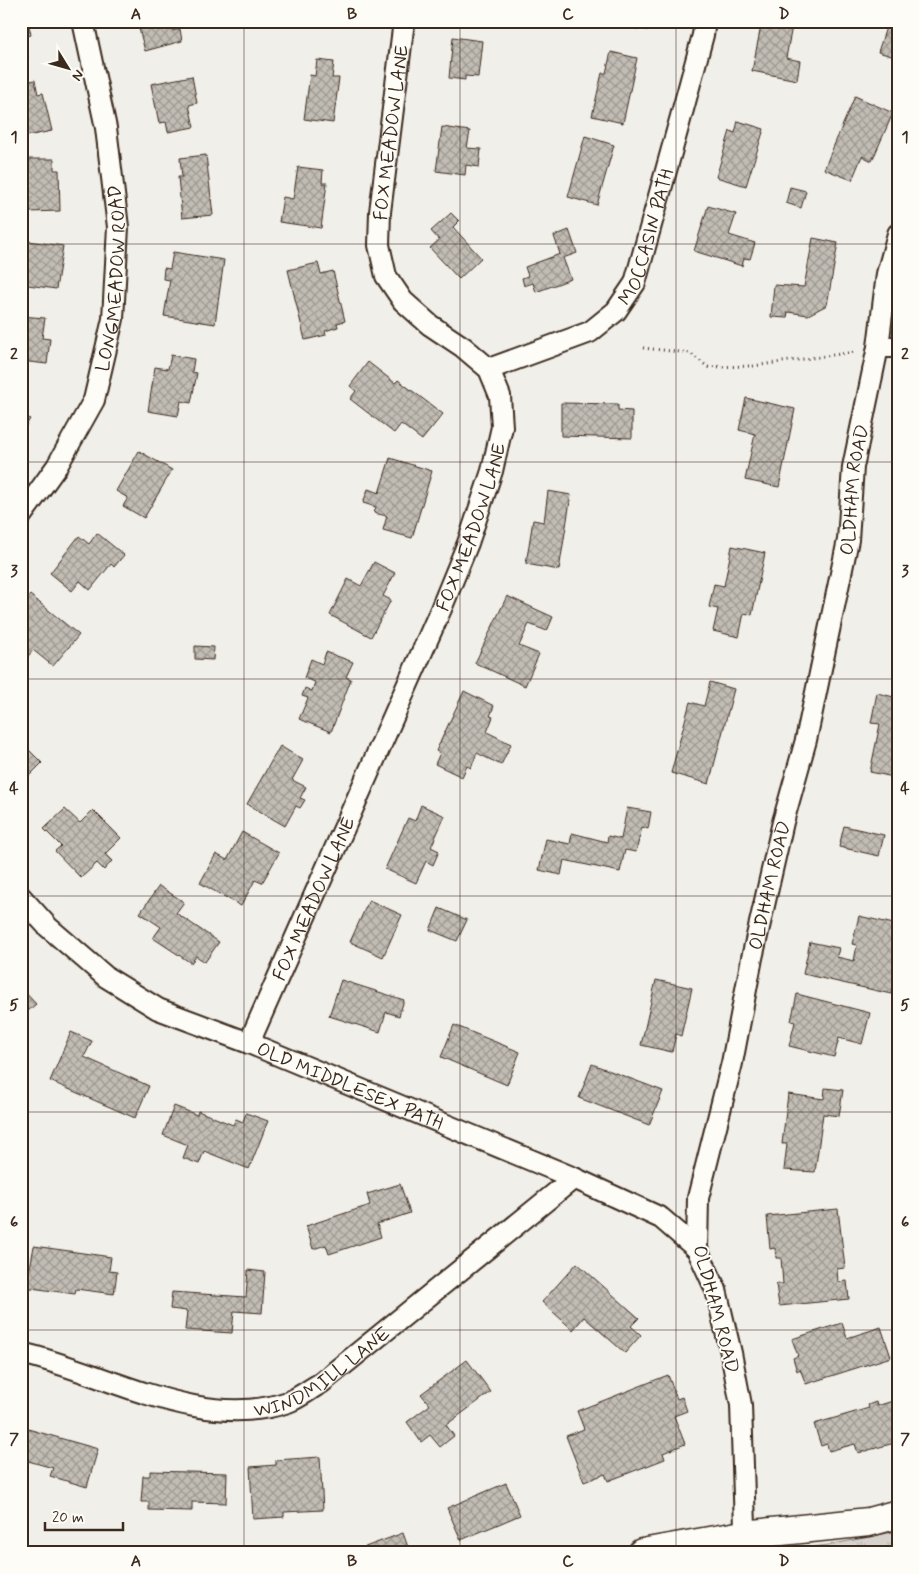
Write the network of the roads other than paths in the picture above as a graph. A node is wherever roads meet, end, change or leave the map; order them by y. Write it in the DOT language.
graph roads {
  1 [pos="83,21"];
  2 [pos="404,21"];
  3 [pos="705,21"];
  4 [pos="898,234"];
  5 [pos="885,348"];
  6 [pos="489,369"];
  7 [pos="21,516"];
  8 [pos="21,897"];
  9 [pos="249,1043"];
  10 [pos="574,1178"];
  11 [pos="697,1249"];
  12 [pos="21,1353"];
  13 [pos="898,1514"];
  14 [pos="743,1535"];
  15 [pos="642,1553"];
  1 -- 7 [label="street, LONGMEADOW ROAD"];
  2 -- 6 [label="street, FOX MEADOW LANE"];
  3 -- 6 [label="street, MOCCASIN PATH"];
  4 -- 5 [label="street, OLDHAM ROAD"];
  5 -- 11 [label="street, OLDHAM ROAD"];
  6 -- 9 [label="street, FOX MEADOW LANE"];
  8 -- 9 [label="street, OLD MIDDLESEX PATH"];
  9 -- 10 [label="street, OLD MIDDLESEX PATH"];
  10 -- 11 [label="street, OLD MIDDLESEX PATH"];
  10 -- 12 [label="street, WINDMILL LANE"];
  11 -- 14 [label="street, OLDHAM ROAD"];
  13 -- 14 [label="street"];
  14 -- 15 [label="street"];
}
